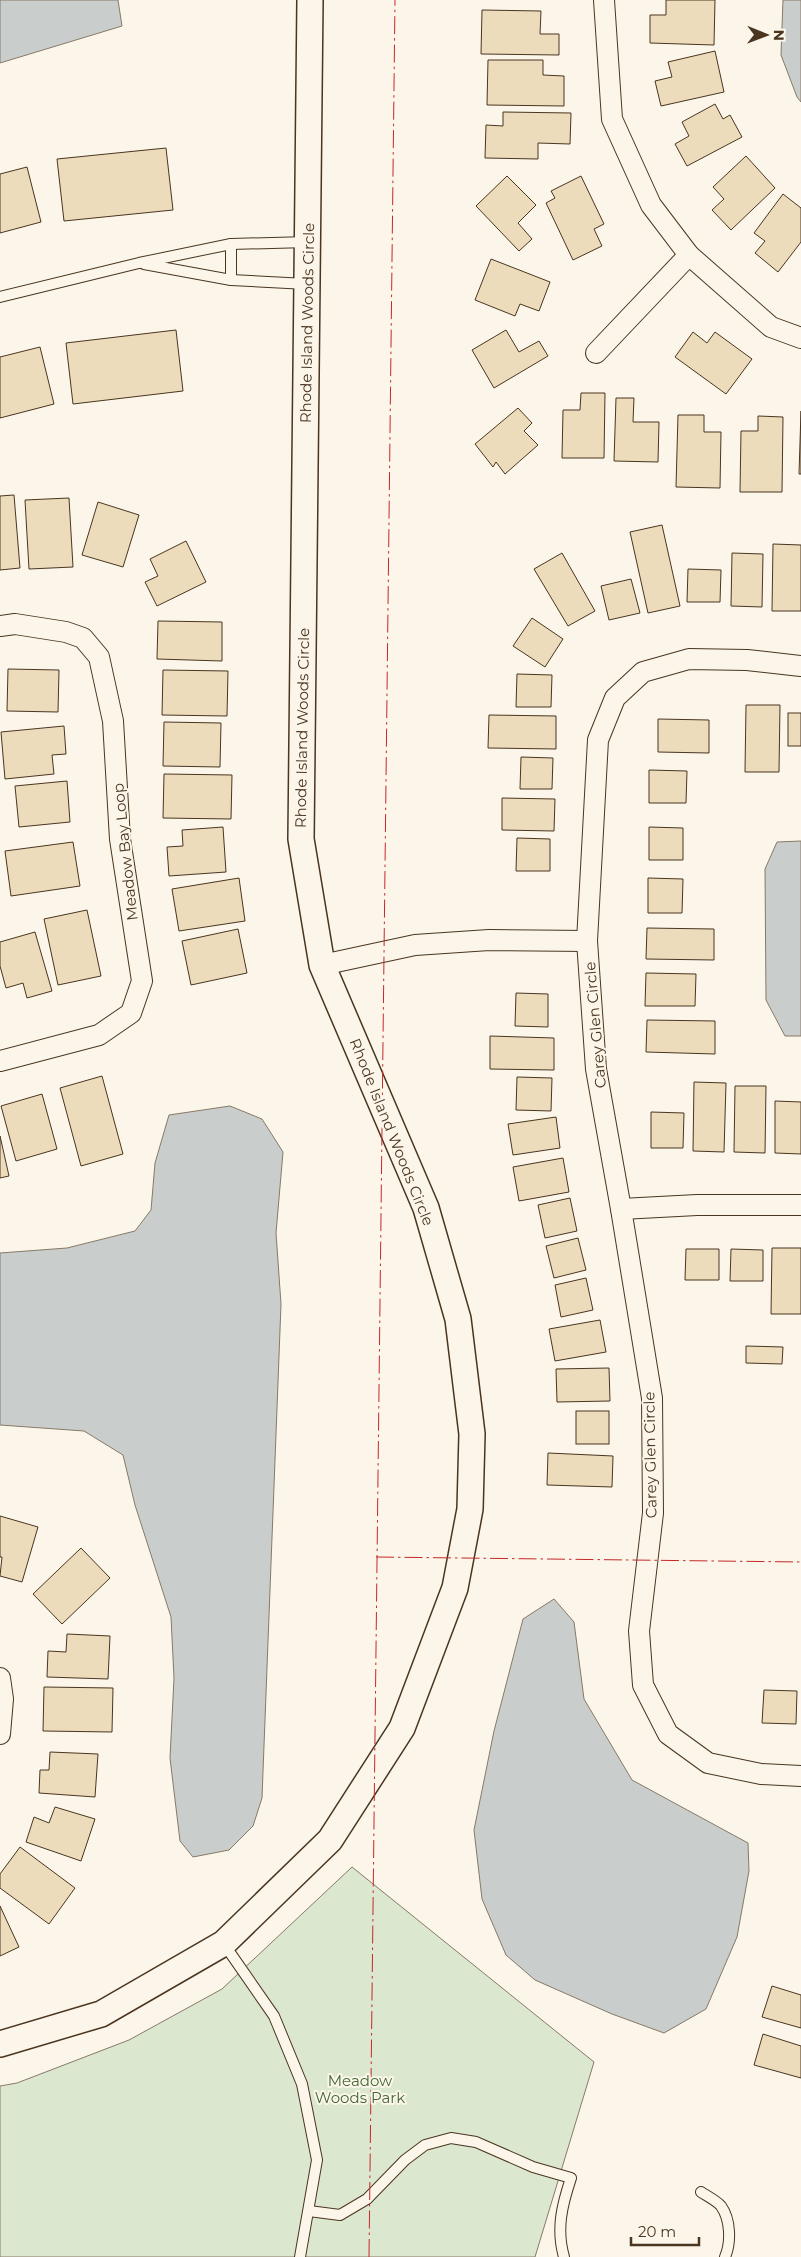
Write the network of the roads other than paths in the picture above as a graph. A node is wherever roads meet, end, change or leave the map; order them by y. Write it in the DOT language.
graph roads {
  1 [pos="310,0"];
  2 [pos="604,0"];
  3 [pos="309,242"];
  4 [pos="231,244"];
  5 [pos="689,255"];
  6 [pos="138,263"];
  7 [pos="231,280"];
  8 [pos="307,284"];
  9 [pos="0,296"];
  10 [pos="801,338"];
  11 [pos="596,352"];
  12 [pos="0,626"];
  13 [pos="801,666"];
  14 [pos="587,941"];
  15 [pos="322,965"];
  16 [pos="0,1061"];
  17 [pos="801,1205"];
  18 [pos="621,1209"];
  19 [pos="0,1678"];
  20 [pos="0,1734"];
  21 [pos="801,1776"];
  22 [pos="224,1943"];
  23 [pos="0,2044"];
  24 [pos="701,2192"];
  25 [pos="309,2211"];
  26 [pos="300,2257"];
  27 [pos="564,2257"];
  28 [pos="724,2257"];
  1 -- 3 [label="street, Rhode Island Woods Circle"];
  2 -- 5 [label="street"];
  3 -- 4 [label="lane"];
  3 -- 8 [label="street, Rhode Island Woods Circle"];
  4 -- 6 [label="lane"];
  4 -- 7 [label="lane"];
  5 -- 10 [label="street"];
  5 -- 11 [label="street"];
  6 -- 7 [label="lane"];
  6 -- 9 [label="lane"];
  7 -- 8 [label="lane"];
  8 -- 15 [label="street, Rhode Island Woods Circle"];
  12 -- 16 [label="street, Meadow Bay Loop"];
  13 -- 14 [label="street, Carey Glen Circle"];
  14 -- 15 [label="street, Carey Glen Circle"];
  14 -- 18 [label="street, Carey Glen Circle"];
  15 -- 22 [label="street, Rhode Island Woods Circle"];
  17 -- 18 [label="street"];
  18 -- 21 [label="street, Carey Glen Circle"];
  19 -- 20 [label="street"];
  22 -- 23 [label="street, Rhode Island Woods Circle"];
  22 -- 25 [label="lane"];
  24 -- 28 [label="lane"];
  25 -- 26 [label="lane"];
  25 -- 27 [label="lane"];
}
